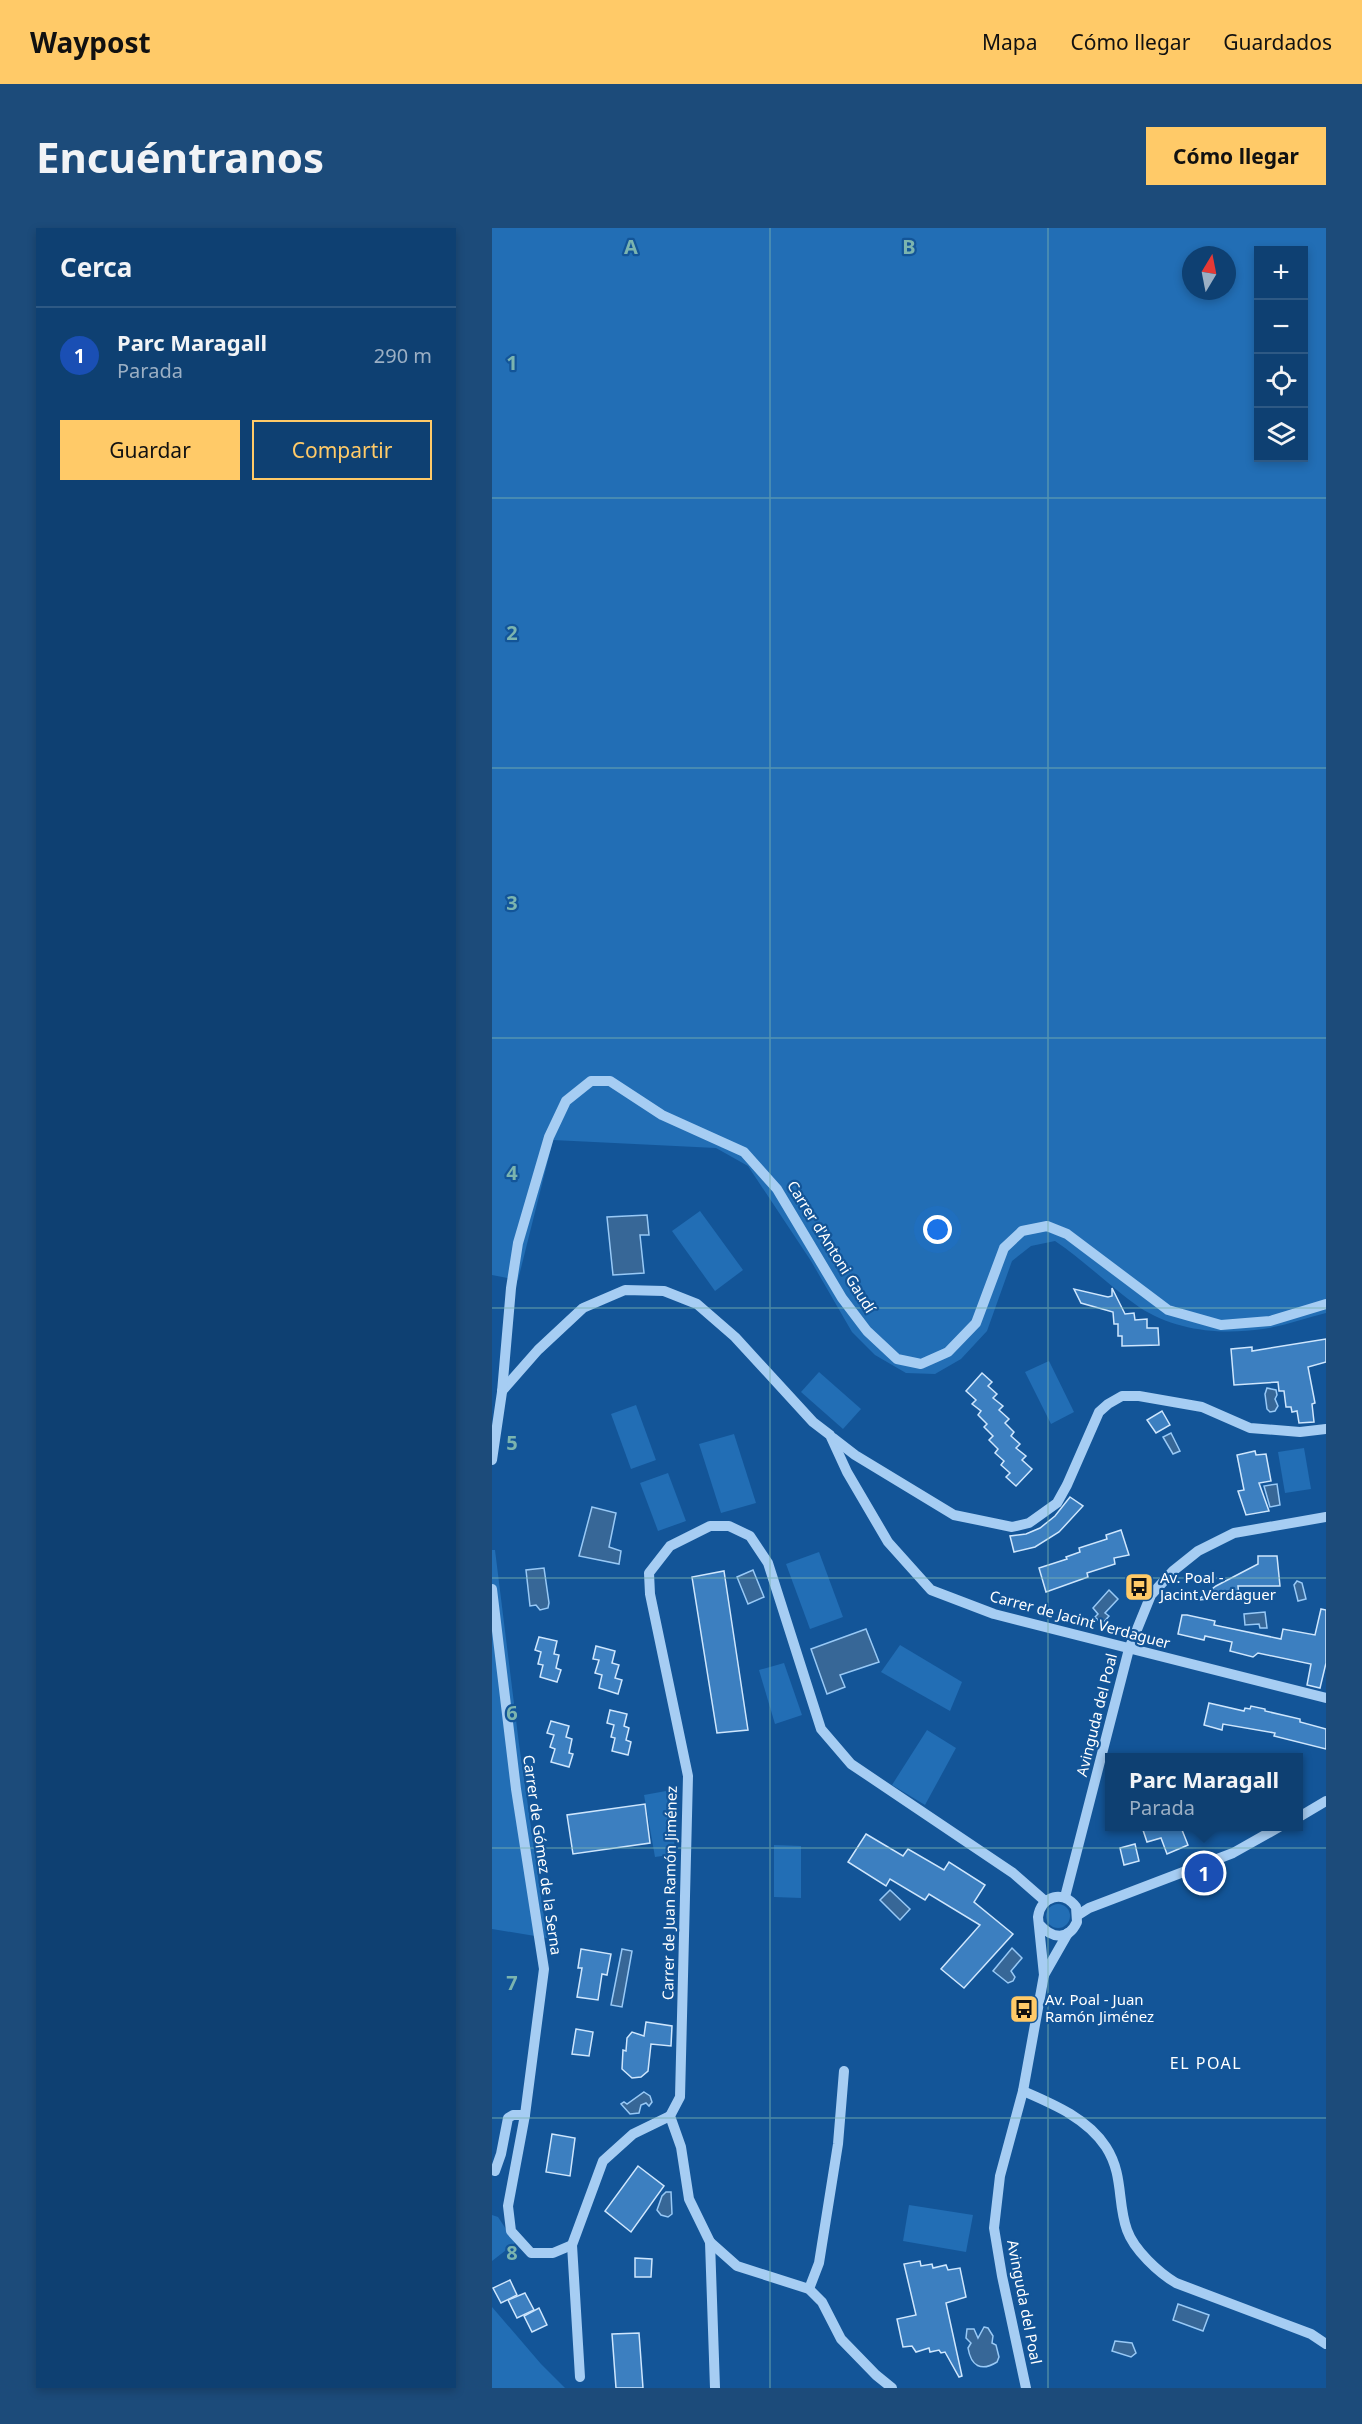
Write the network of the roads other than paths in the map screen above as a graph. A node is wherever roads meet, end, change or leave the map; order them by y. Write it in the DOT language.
graph roads {
  1 [pos="1326,1304"];
  2 [pos="502,1392"];
  3 [pos="1326,1429"];
  4 [pos="830,1435"];
  5 [pos="492,1460"];
  6 [pos="1326,1517"];
  7 [pos="492,1589"];
  8 [pos="1129,1649"];
  9 [pos="1326,1698"];
  10 [pos="1326,1802"];
  11 [pos="1303,1815"];
  12 [pos="1274,1831"];
  13 [pos="1065,1897"];
  14 [pos="1045,1901"];
  15 [pos="1078,1915"];
  16 [pos="1040,1924"];
  17 [pos="1068,1934"];
  18 [pos="1044,1975"];
  19 [pos="844,2071"];
  20 [pos="1023,2091"];
  21 [pos="525,2115"];
  22 [pos="670,2116"];
  23 [pos="495,2171"];
  24 [pos="710,2242"];
  25 [pos="572,2245"];
  26 [pos="809,2289"];
  27 [pos="1326,2344"];
  28 [pos="580,2377"];
  29 [pos="715,2388"];
  30 [pos="892,2388"];
  31 [pos="1026,2388"];
  1 -- 2 [label="street, Carrer d'Antoni Gaudí"];
  2 -- 4 [label="street, Carrer de Jacint Verdaguer"];
  2 -- 5 [label="street"];
  3 -- 4 [label="street"];
  4 -- 8 [label="street, Carrer de Jacint Verdaguer"];
  6 -- 8 [label="street, Avinguda del Poal"];
  7 -- 21 [label="street, Carrer de Gómez de la Serna"];
  8 -- 9 [label="street, Carrer de Jacint Verdaguer"];
  8 -- 13 [label="street, Avinguda del Poal"];
  10 -- 11 [label="street"];
  12 -- 15 [label="street"];
  13 -- 14 [label="street"];
  13 -- 15 [label="street"];
  14 -- 16 [label="street"];
  14 -- 22 [label="street, Carrer de Juan Ramón Jiménez"];
  15 -- 17 [label="street"];
  16 -- 17 [label="street"];
  16 -- 18 [label="street, Avinguda del Poal"];
  17 -- 18 [label="street, Avinguda del Poal"];
  18 -- 20 [label="street, Avinguda del Poal"];
  19 -- 26 [label="street"];
  20 -- 27 [label="street"];
  20 -- 31 [label="street, Avinguda del Poal"];
  21 -- 23 [label="street"];
  21 -- 25 [label="street, Carrer de Gómez de la Serna"];
  22 -- 24 [label="street"];
  22 -- 25 [label="street"];
  24 -- 26 [label="street"];
  24 -- 29 [label="street"];
  25 -- 28 [label="street"];
  26 -- 30 [label="street"];
}
